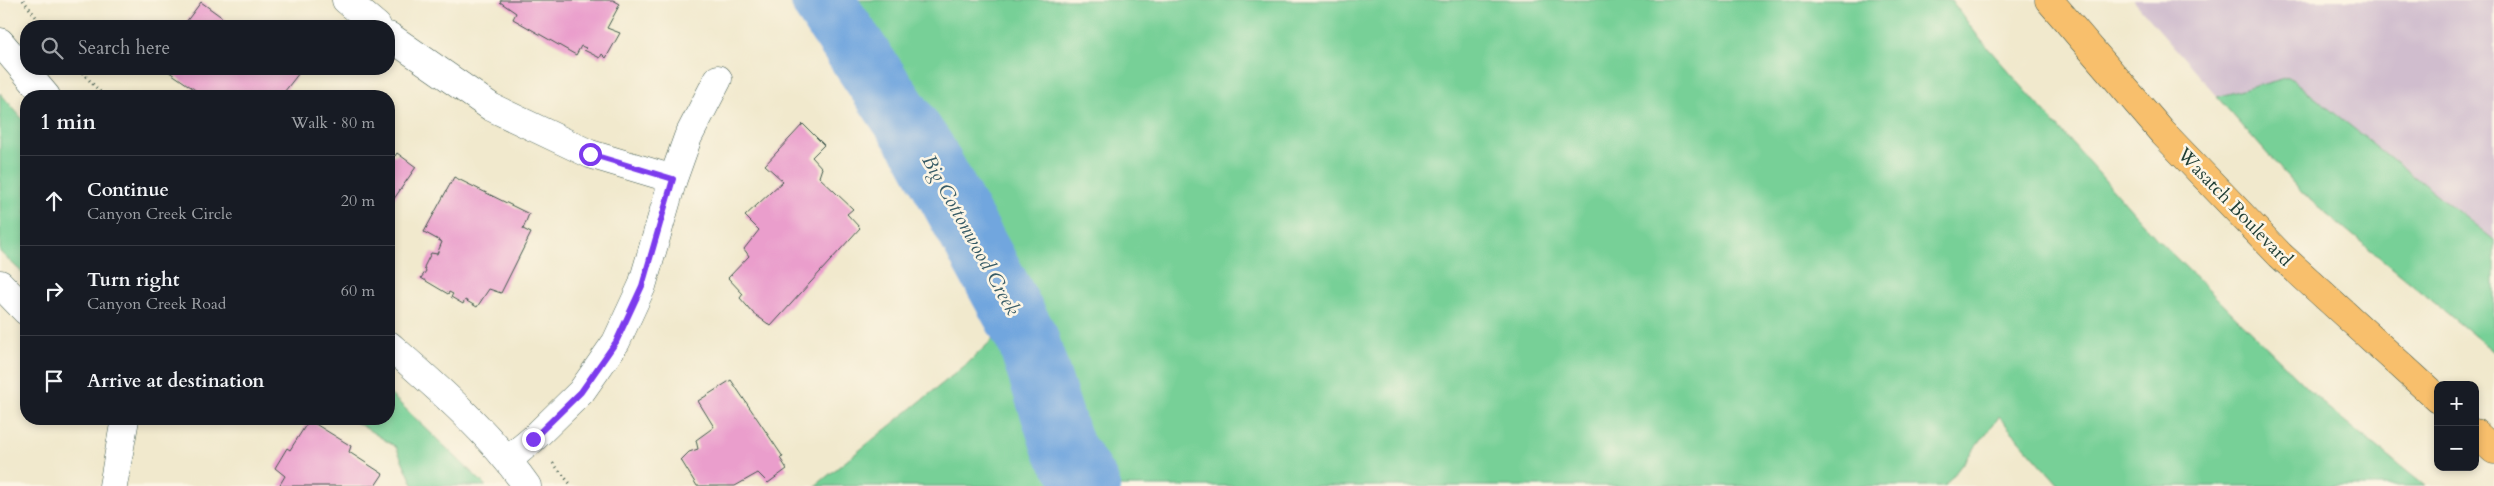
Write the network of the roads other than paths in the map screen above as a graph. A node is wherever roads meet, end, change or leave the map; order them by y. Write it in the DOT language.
graph roads {
  1 [pos="346,0"];
  2 [pos="2049,0"];
  3 [pos="370,20"];
  4 [pos="395,40"];
  5 [pos="0,42"];
  6 [pos="20,65"];
  7 [pos="28,75"];
  8 [pos="718,79"];
  9 [pos="41,90"];
  10 [pos="673,179"];
  11 [pos="0,284"];
  12 [pos="20,305"];
  13 [pos="395,349"];
  14 [pos="2434,395"];
  15 [pos="124,425"];
  16 [pos="2479,437"];
  17 [pos="2494,450"];
  18 [pos="508,460"];
  19 [pos="113,486"];
  20 [pos="527,486"];
  1 -- 3 [label="street"];
  2 -- 14 [label="main road, Wasatch Boulevard"];
  4 -- 10 [label="street"];
  5 -- 6 [label="street"];
  7 -- 9 [label="street"];
  8 -- 10 [label="street"];
  10 -- 18 [label="street"];
  11 -- 12 [label="street"];
  13 -- 18 [label="street"];
  15 -- 19 [label="street"];
  16 -- 17 [label="main road"];
  18 -- 20 [label="street"];
}
